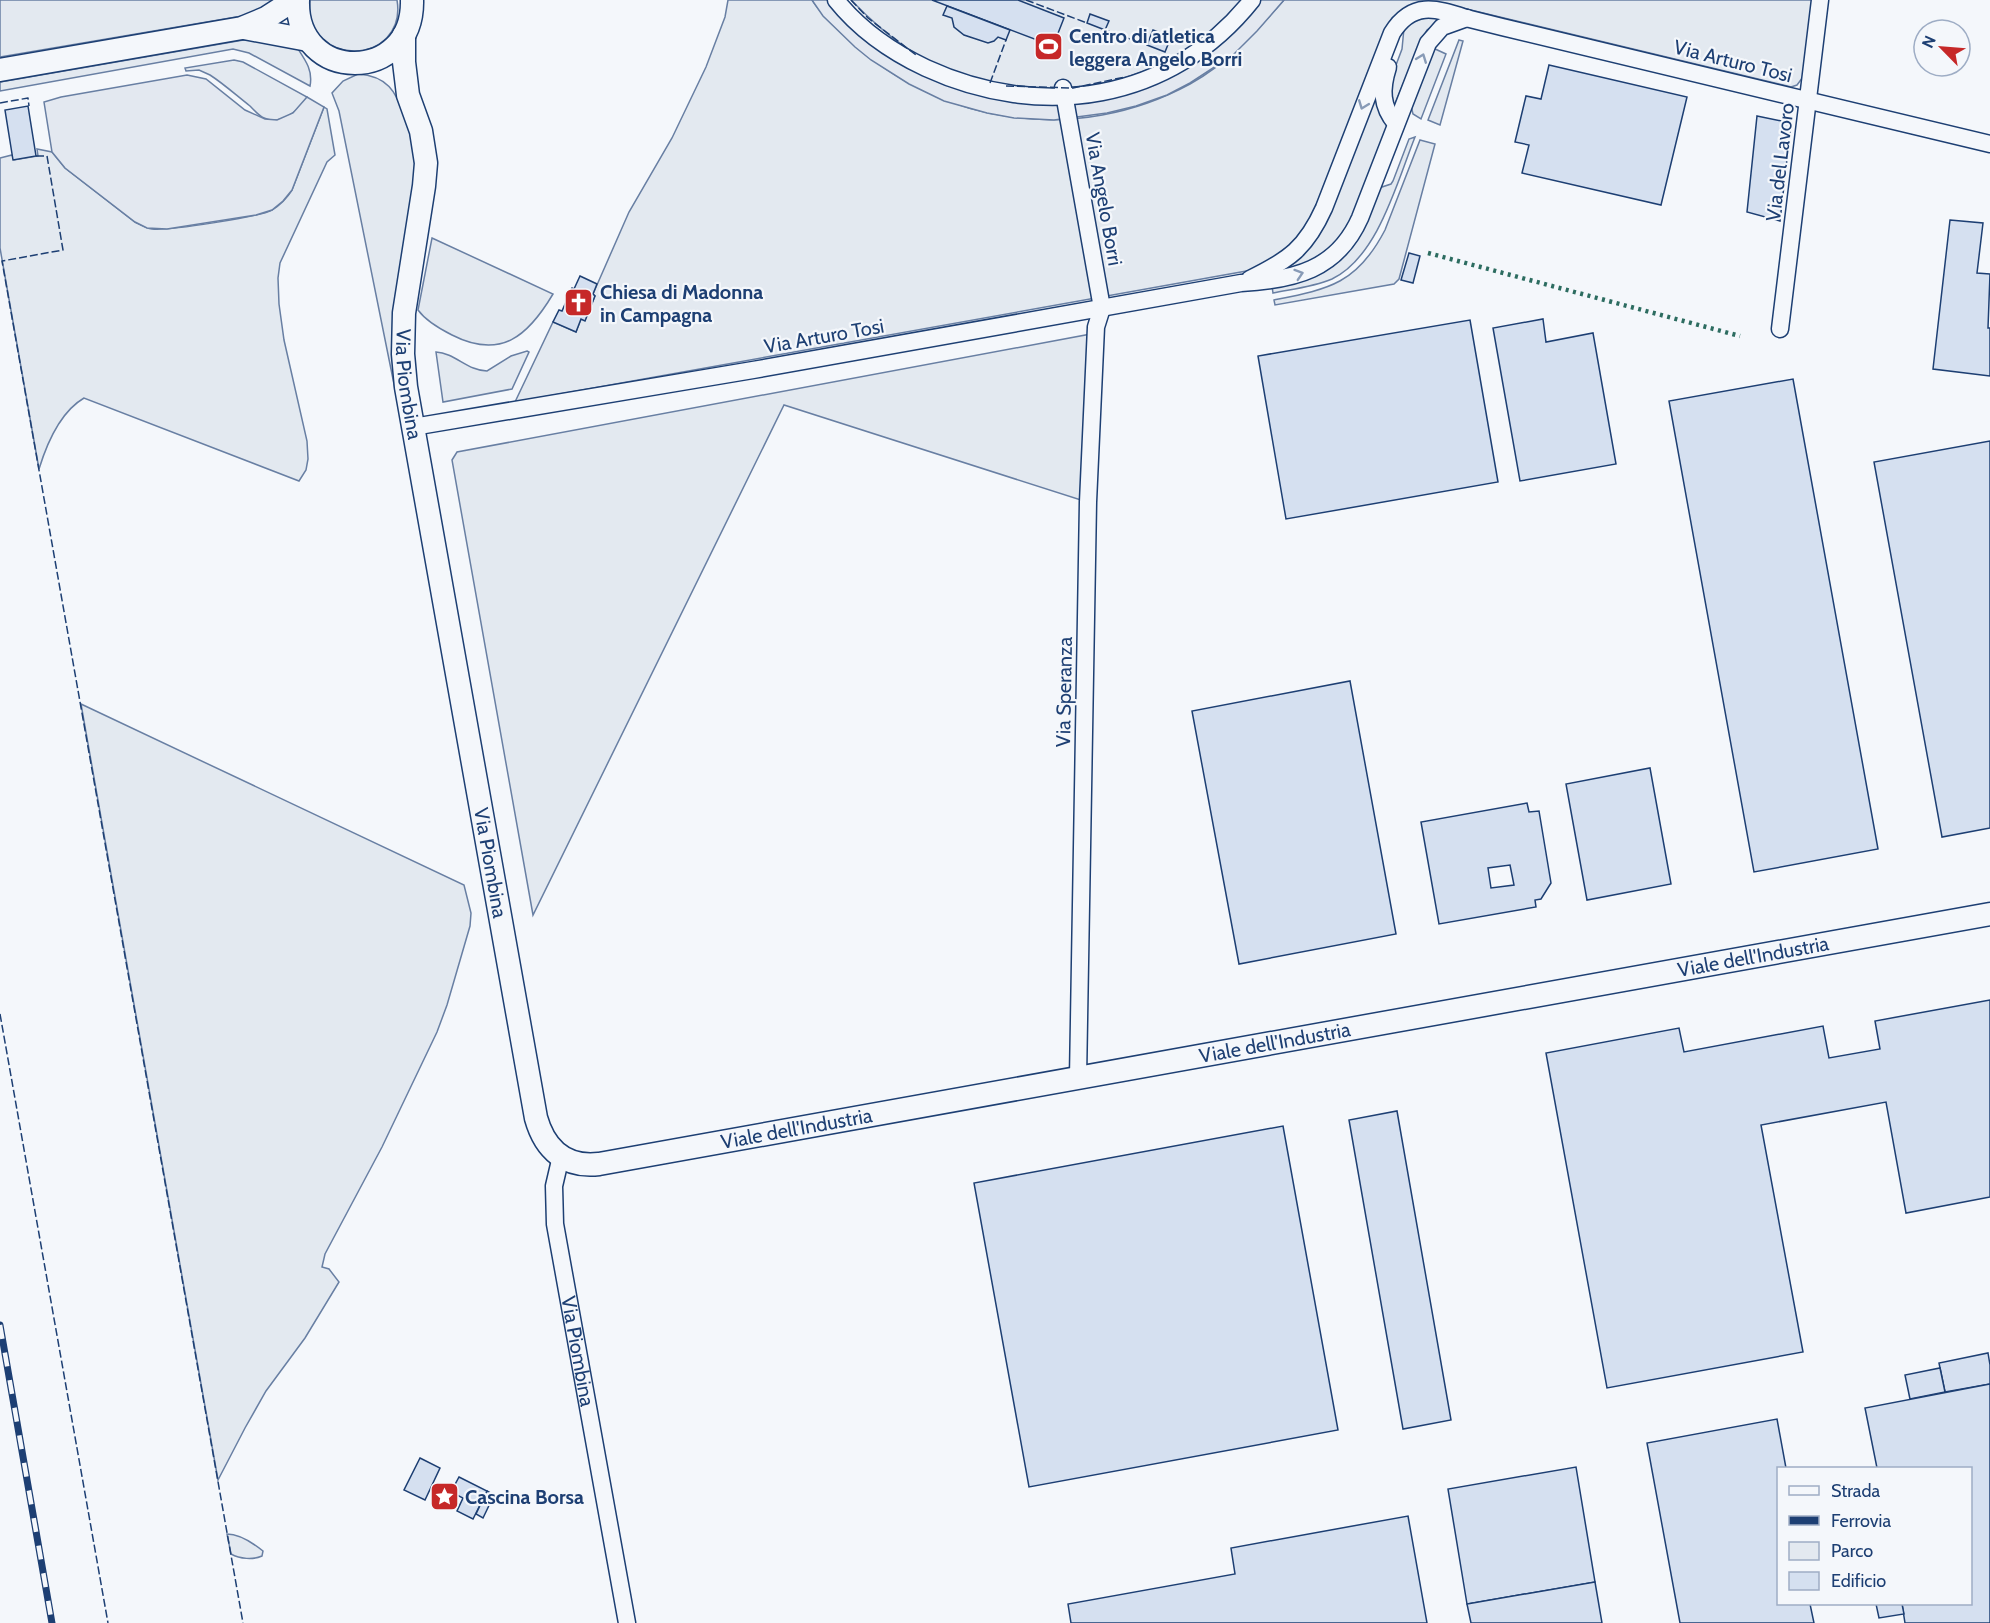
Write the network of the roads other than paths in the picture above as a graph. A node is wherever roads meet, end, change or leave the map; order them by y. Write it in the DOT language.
graph roads {
  1 [pos="296,0"];
  2 [pos="412,0"];
  3 [pos="836,0"];
  4 [pos="1252,0"];
  5 [pos="1820,0"];
  6 [pos="1467,18"];
  7 [pos="1398,23"];
  8 [pos="242,28"];
  9 [pos="404,35"];
  10 [pos="308,40"];
  11 [pos="364,63"];
  12 [pos="0,70"];
  13 [pos="1064,93"];
  14 [pos="408,95"];
  15 [pos="1809,101"];
  16 [pos="1396,124"];
  17 [pos="1990,144"];
  18 [pos="1242,283"];
  19 [pos="1102,308"];
  20 [pos="1780,329"];
  21 [pos="413,427"];
  22 [pos="1990,914"];
  23 [pos="1078,1078"];
  24 [pos="561,1156"];
  25 [pos="627,1623"];
  1 -- 8 [label="street"];
  1 -- 10 [label="street"];
  2 -- 9 [label="street, Via Piombina"];
  3 -- 13 [label="street"];
  4 -- 13 [label="street"];
  5 -- 15 [label="street, Via del Lavoro"];
  6 -- 7 [label="street, Via Arturo Tosi"];
  6 -- 15 [label="street, Via Arturo Tosi"];
  16 -- 6 [label="street, Via Arturo Tosi, one-way"];
  7 -- 16 [label="street"];
  7 -- 18 [label="street, Via Arturo Tosi, one-way"];
  8 -- 10 [label="street"];
  8 -- 12 [label="street"];
  9 -- 11 [label="street, Via Piombina"];
  9 -- 14 [label="street, Via Piombina"];
  10 -- 11 [label="street"];
  11 -- 14 [label="street"];
  13 -- 19 [label="street, Via Angelo Borri"];
  14 -- 21 [label="street, Via Piombina"];
  15 -- 17 [label="street, Via Arturo Tosi"];
  15 -- 20 [label="street, Via del Lavoro"];
  18 -- 16 [label="street, Via Arturo Tosi, one-way"];
  18 -- 19 [label="street, Via Arturo Tosi"];
  19 -- 21 [label="street, Via Arturo Tosi"];
  19 -- 23 [label="street, Via Speranza"];
  21 -- 24 [label="street, Via Piombina"];
  22 -- 23 [label="street, Viale dell'Industria"];
  23 -- 24 [label="street, Viale dell'Industria"];
  24 -- 25 [label="street, Via Piombina"];
}
